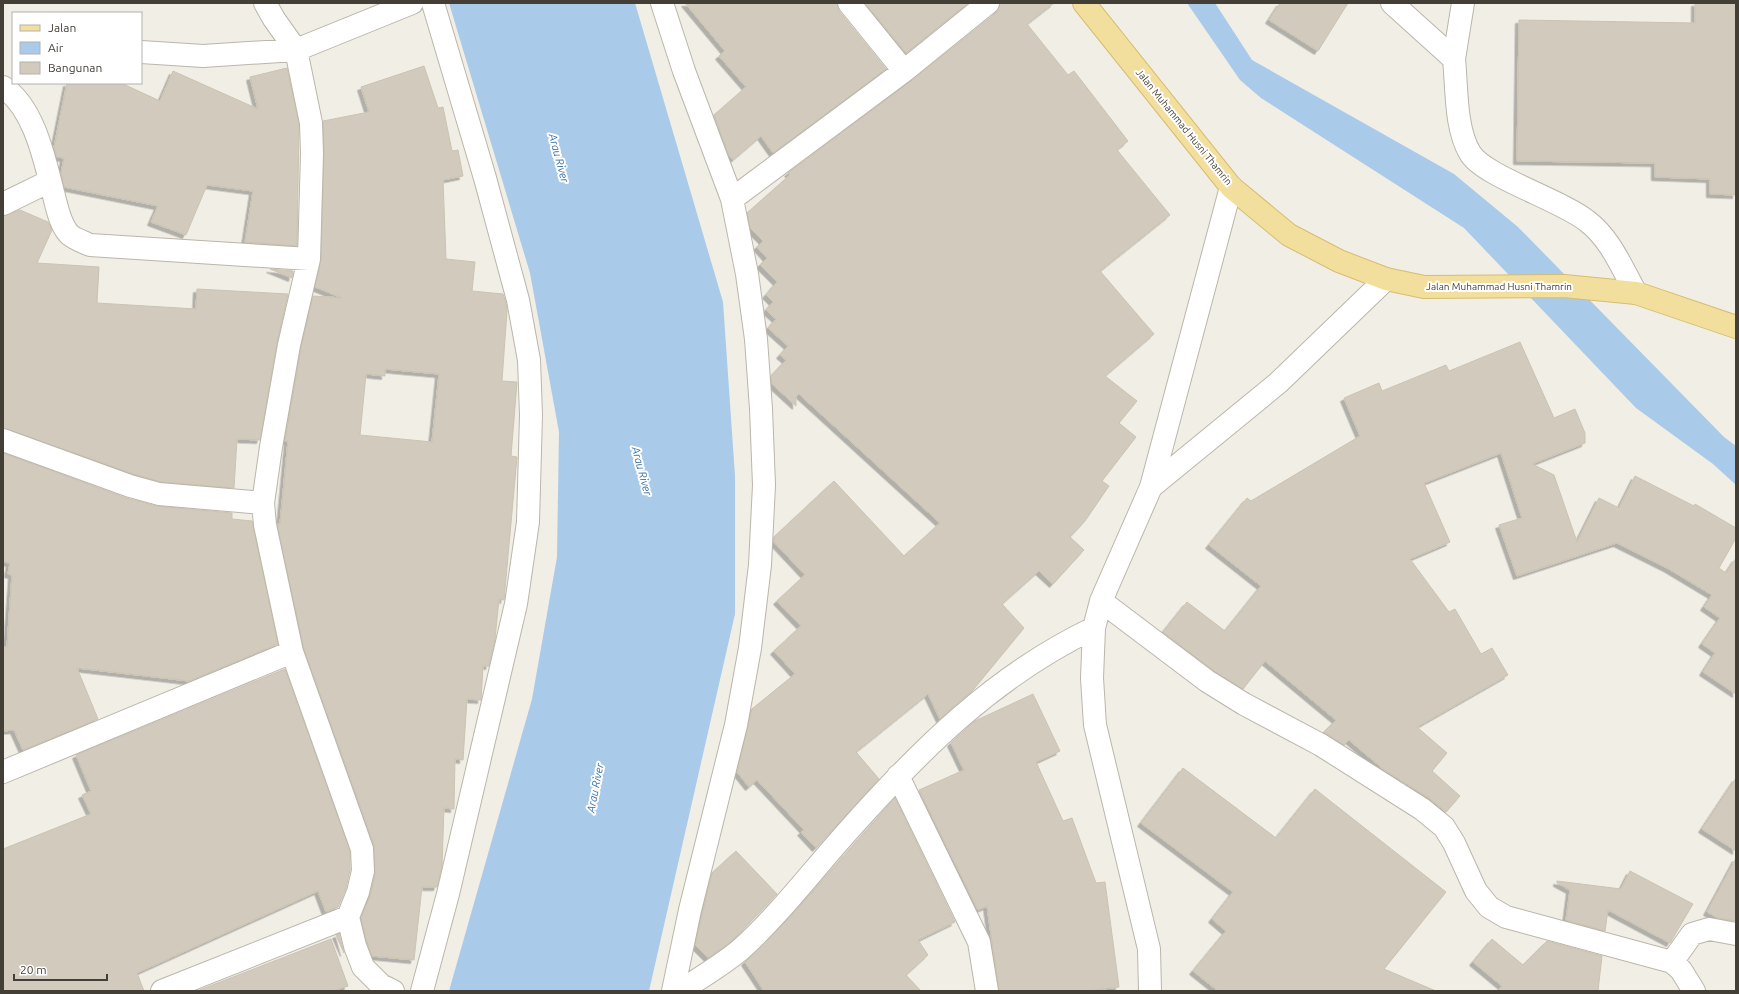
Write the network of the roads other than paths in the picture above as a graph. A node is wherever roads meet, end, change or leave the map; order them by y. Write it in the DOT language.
graph roads {
  1 [pos="265,3"];
  2 [pos="412,3"];
  3 [pos="433,3"];
  4 [pos="662,3"];
  5 [pos="849,3"];
  6 [pos="988,3"];
  7 [pos="1084,3"];
  8 [pos="1392,3"];
  9 [pos="1463,3"];
  10 [pos="296,50"];
  11 [pos="142,52"];
  12 [pos="1454,59"];
  13 [pos="904,71"];
  14 [pos="3,87"];
  15 [pos="50,180"];
  16 [pos="1231,187"];
  17 [pos="732,199"];
  18 [pos="3,204"];
  19 [pos="309,259"];
  20 [pos="1386,279"];
  21 [pos="1636,293"];
  22 [pos="1736,327"];
  23 [pos="3,440"];
  24 [pos="1151,487"];
  25 [pos="263,503"];
  26 [pos="1101,601"];
  27 [pos="1094,628"];
  28 [pos="292,652"];
  29 [pos="3,772"];
  30 [pos="898,776"];
  31 [pos="348,917"];
  32 [pos="1736,934"];
  33 [pos="1672,962"];
  34 [pos="162,991"];
  35 [pos="393,991"];
  36 [pos="422,991"];
  37 [pos="673,991"];
  38 [pos="680,991"];
  39 [pos="987,991"];
  40 [pos="1150,991"];
  41 [pos="1694,991"];
  1 -- 10 [label="street"];
  2 -- 10 [label="street"];
  3 -- 36 [label="street"];
  4 -- 17 [label="street"];
  5 -- 13 [label="street"];
  6 -- 13 [label="street"];
  7 -- 16 [label="main road, Jalan Muhammad Husni Thamrin"];
  8 -- 12 [label="street"];
  9 -- 12 [label="street"];
  10 -- 11 [label="street"];
  10 -- 19 [label="street"];
  12 -- 21 [label="street"];
  13 -- 17 [label="street"];
  14 -- 15 [label="street"];
  15 -- 18 [label="street"];
  15 -- 19 [label="street"];
  16 -- 20 [label="main road, Jalan Muhammad Husni Thamrin"];
  16 -- 24 [label="street"];
  17 -- 37 [label="street"];
  19 -- 25 [label="street"];
  20 -- 21 [label="main road, Jalan Muhammad Husni Thamrin"];
  20 -- 24 [label="street"];
  21 -- 22 [label="main road, Jalan Muhammad Husni Thamrin"];
  23 -- 25 [label="street"];
  24 -- 26 [label="street"];
  25 -- 28 [label="street"];
  26 -- 27 [label="street"];
  26 -- 33 [label="street"];
  27 -- 30 [label="street"];
  27 -- 40 [label="street"];
  28 -- 29 [label="street"];
  28 -- 31 [label="street"];
  30 -- 38 [label="street"];
  30 -- 39 [label="street"];
  31 -- 34 [label="street"];
  31 -- 35 [label="street"];
  32 -- 33 [label="street"];
  33 -- 41 [label="street"];
}
